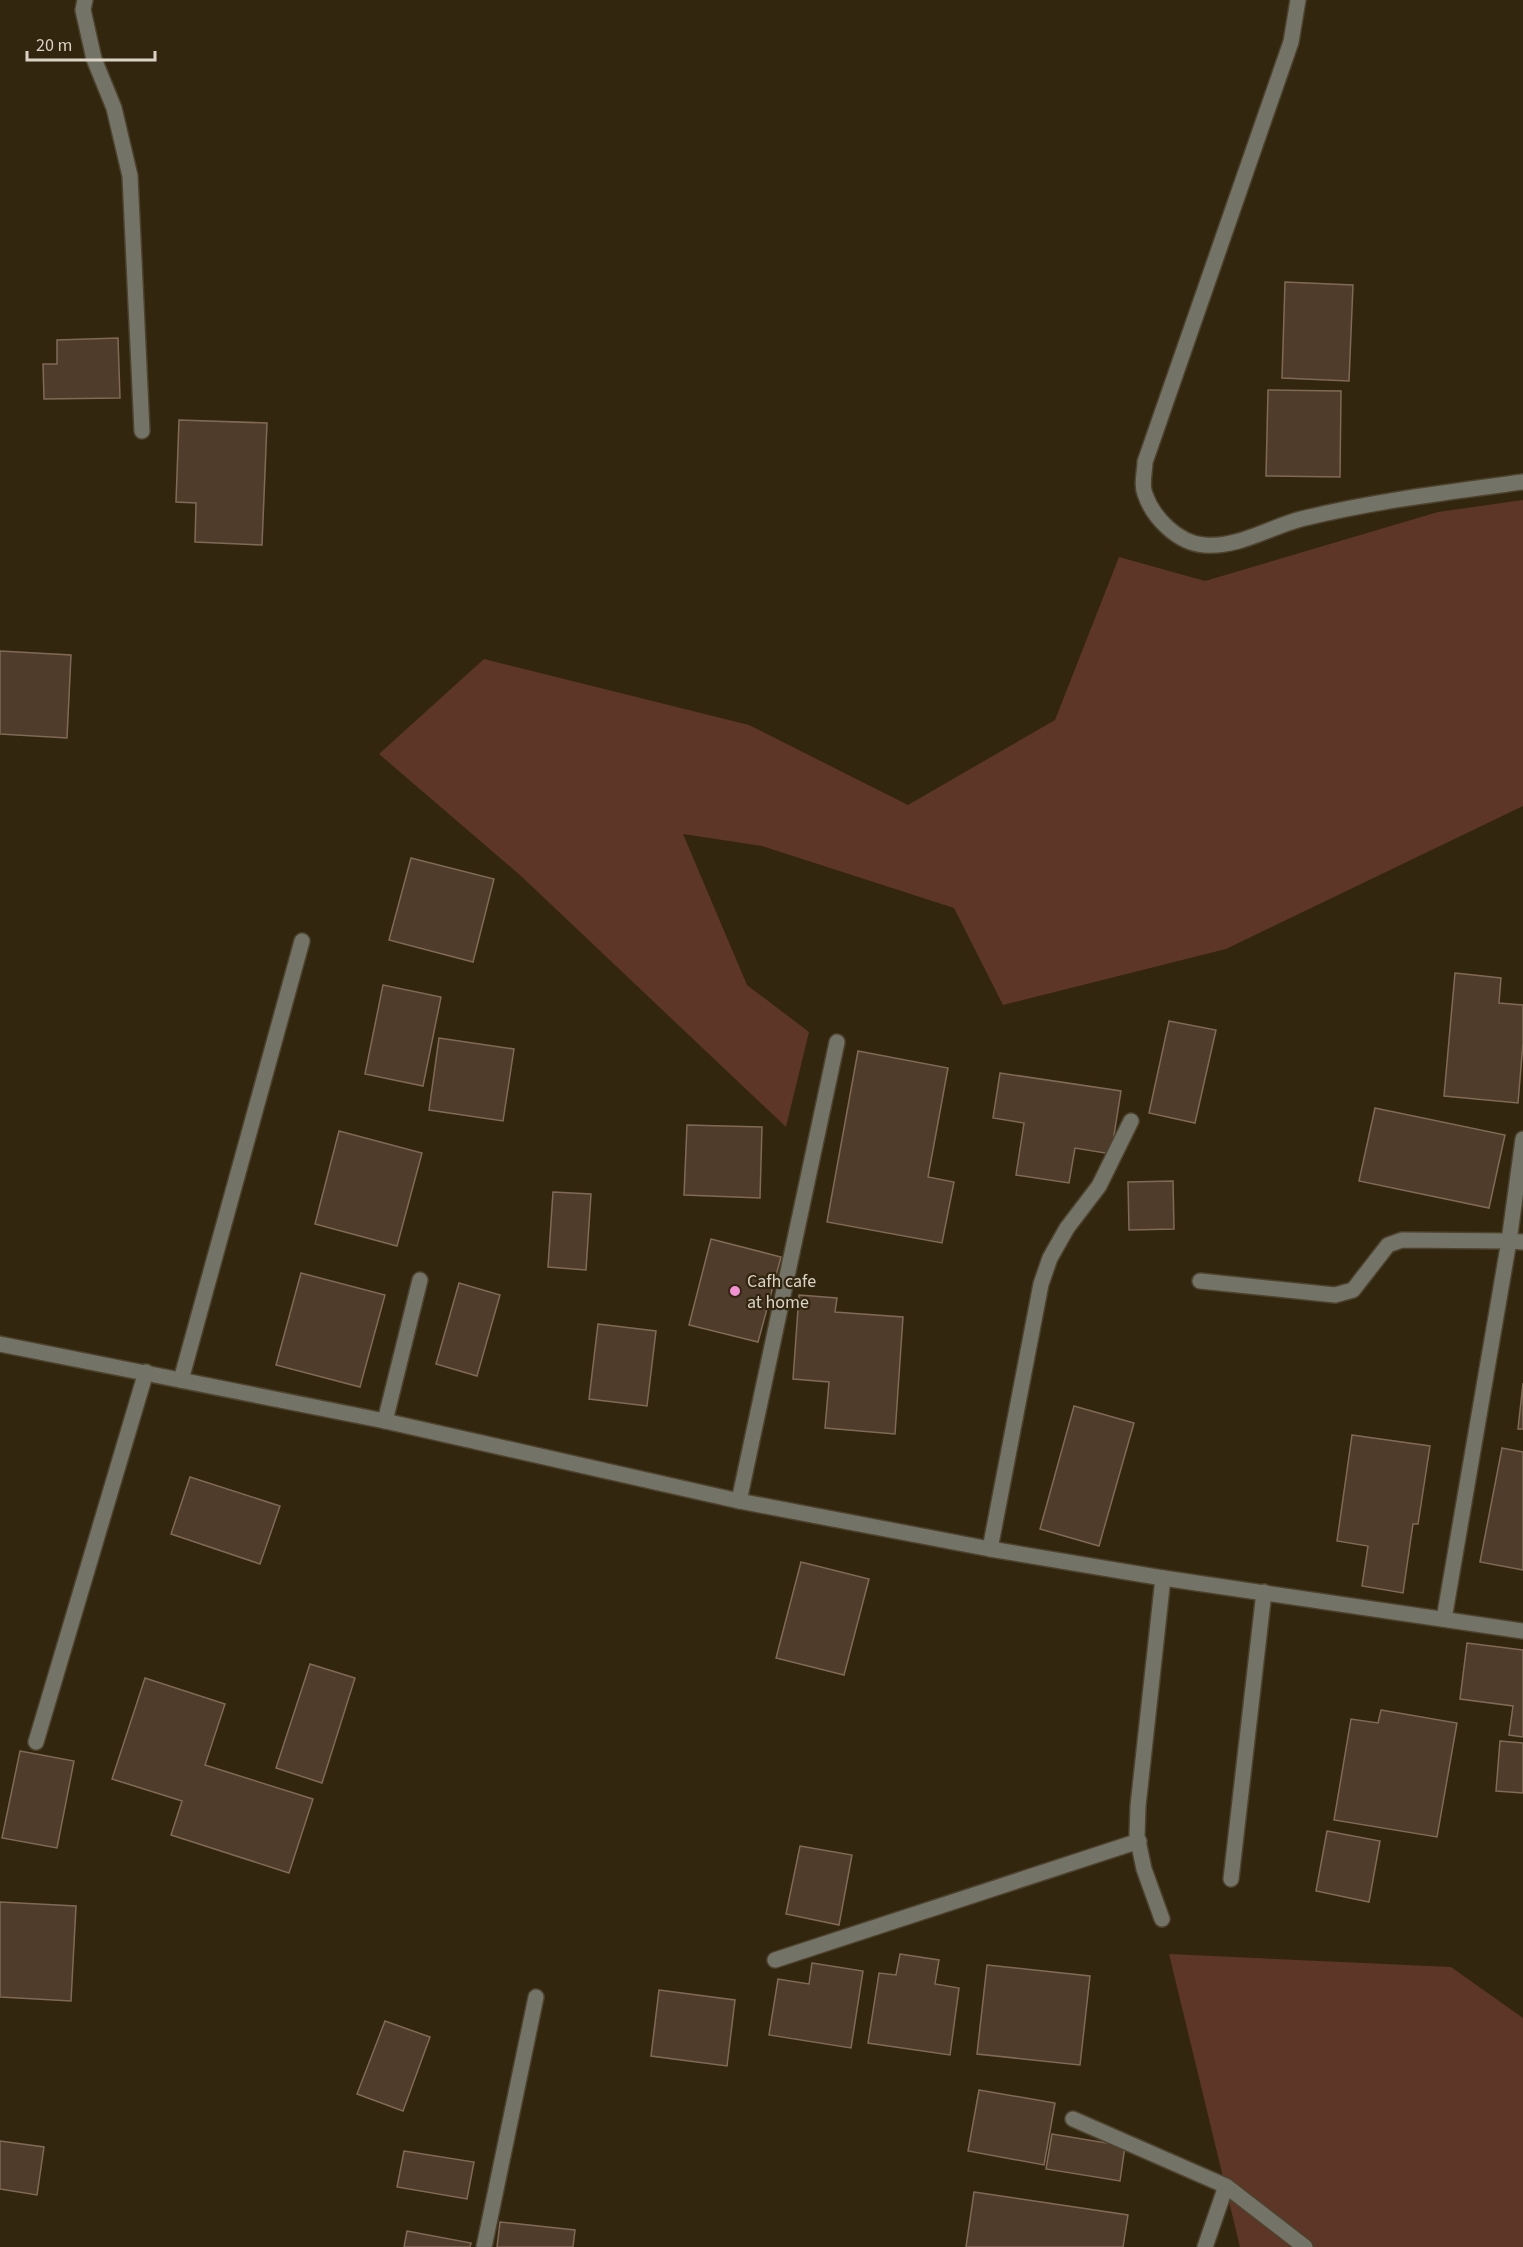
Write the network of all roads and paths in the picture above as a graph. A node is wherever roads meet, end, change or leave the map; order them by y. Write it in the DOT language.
graph roads {
  1 [pos="85,0"];
  2 [pos="1298,0"];
  3 [pos="142,431"];
  4 [pos="1523,482"];
  5 [pos="302,941"];
  6 [pos="837,1042"];
  7 [pos="1131,1121"];
  8 [pos="1523,1139"];
  9 [pos="1516,1241"];
  10 [pos="420,1280"];
  11 [pos="1200,1281"];
  12 [pos="0,1344"];
  13 [pos="146,1372"];
  14 [pos="182,1380"];
  15 [pos="385,1421"];
  16 [pos="739,1501"];
  17 [pos="990,1549"];
  18 [pos="1163,1578"];
  19 [pos="1264,1592"];
  20 [pos="1444,1619"];
  21 [pos="1523,1631"];
  22 [pos="36,1742"];
  23 [pos="1139,1841"];
  24 [pos="1231,1879"];
  25 [pos="1162,1919"];
  26 [pos="775,1960"];
  27 [pos="536,1997"];
  28 [pos="1073,2119"];
  29 [pos="1226,2186"];
  30 [pos="484,2247"];
  31 [pos="1205,2247"];
  32 [pos="1305,2247"];
  1 -- 3 [label="street"];
  2 -- 4 [label="street"];
  5 -- 14 [label="street"];
  6 -- 16 [label="street"];
  7 -- 17 [label="street"];
  8 -- 9 [label="street"];
  9 -- 11 [label="street"];
  9 -- 20 [label="street"];
  10 -- 15 [label="street"];
  12 -- 13 [label="street"];
  13 -- 14 [label="street"];
  13 -- 22 [label="street"];
  14 -- 15 [label="street"];
  15 -- 16 [label="street"];
  16 -- 17 [label="street"];
  17 -- 18 [label="street"];
  18 -- 19 [label="street"];
  18 -- 23 [label="street"];
  19 -- 20 [label="street"];
  19 -- 24 [label="street"];
  20 -- 21 [label="street"];
  23 -- 25 [label="street"];
  23 -- 26 [label="street"];
  27 -- 30 [label="street"];
  28 -- 29 [label="street"];
  29 -- 31 [label="street"];
  29 -- 32 [label="street"];
}
